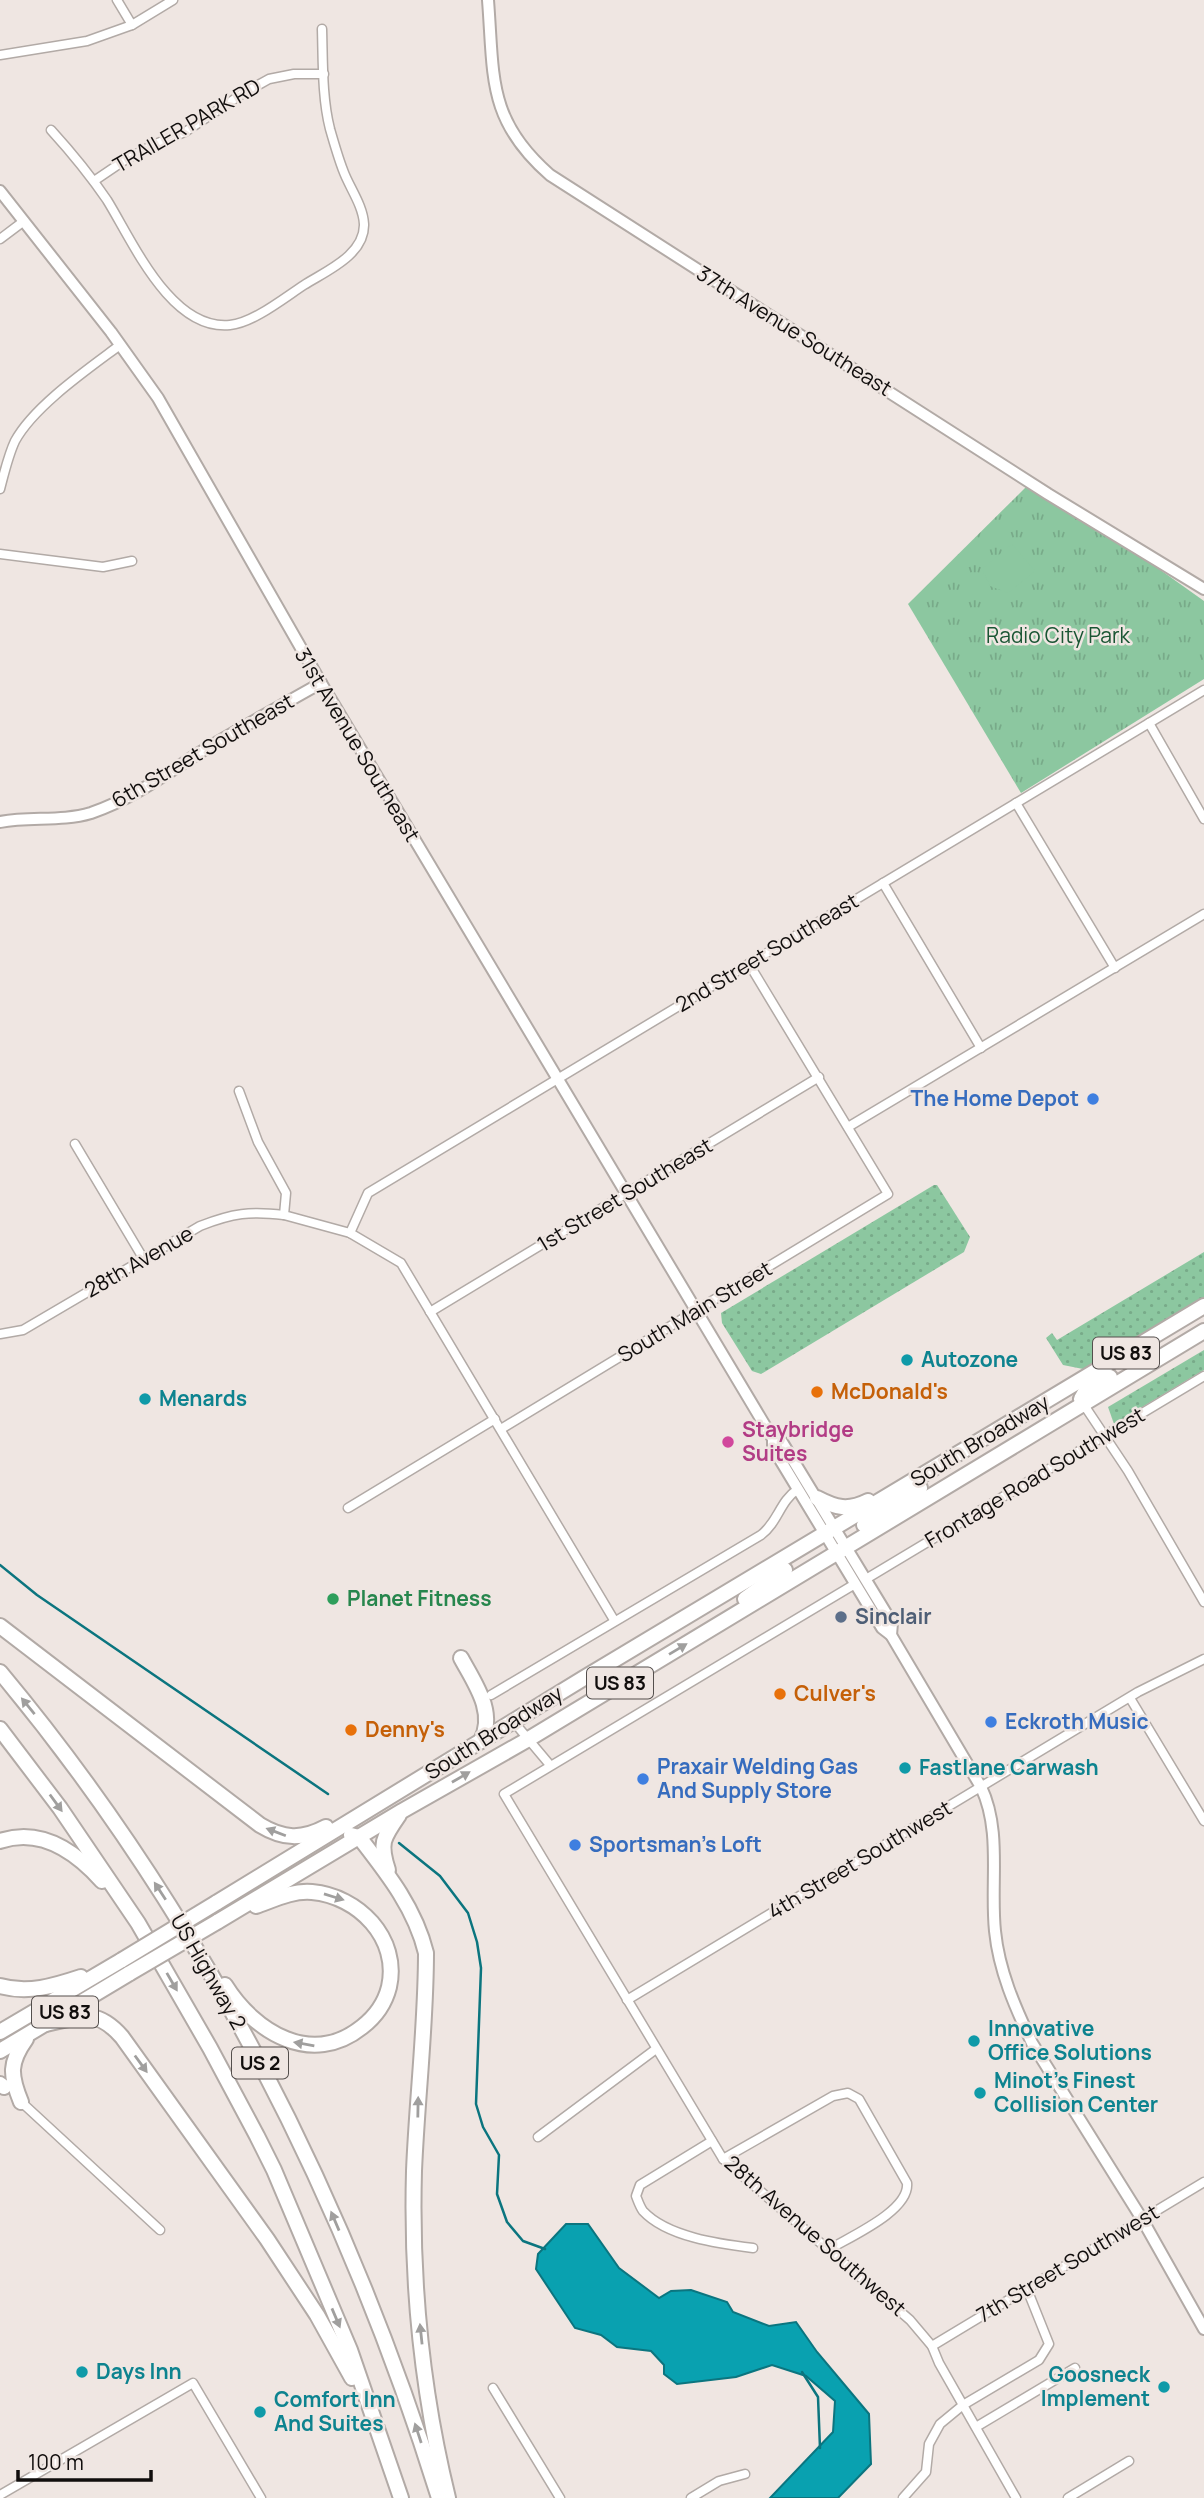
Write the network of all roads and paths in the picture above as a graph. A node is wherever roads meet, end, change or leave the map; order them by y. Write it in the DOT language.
graph roads {
  1 [pos="117,0"];
  2 [pos="173,0"];
  3 [pos="488,0"];
  4 [pos="132,25"];
  5 [pos="322,29"];
  6 [pos="0,55"];
  7 [pos="324,74"];
  8 [pos="51,130"];
  9 [pos="94,181"];
  10 [pos="0,191"];
  11 [pos="24,221"];
  12 [pos="0,239"];
  13 [pos="120,345"];
  14 [pos="0,489"];
  15 [pos="0,554"];
  16 [pos="132,561"];
  17 [pos="1204,589"];
  18 [pos="321,683"];
  19 [pos="1204,690"];
  20 [pos="1149,723"];
  21 [pos="1016,803"];
  22 [pos="1204,819"];
  23 [pos="0,822"];
  24 [pos="883,883"];
  25 [pos="1204,914"];
  26 [pos="750,964"];
  27 [pos="1115,968"];
  28 [pos="981,1048"];
  29 [pos="819,1077"];
  30 [pos="558,1079"];
  31 [pos="239,1091"];
  32 [pos="849,1127"];
  33 [pos="75,1144"];
  34 [pos="627,1194"];
  35 [pos="284,1215"];
  36 [pos="350,1233"];
  37 [pos="143,1258"];
  38 [pos="1204,1308"];
  39 [pos="698,1311"];
  40 [pos="430,1312"];
  41 [pos="1204,1323"];
  42 [pos="1204,1331"];
  43 [pos="0,1334"];
  44 [pos="1167,1353"];
  45 [pos="1204,1376"];
  46 [pos="1066,1388"];
  47 [pos="1084,1405"];
  48 [pos="495,1419"];
  49 [pos="501,1429"];
  50 [pos="1106,1436"];
  51 [pos="773,1439"];
  52 [pos="981,1441"];
  53 [pos="908,1485"];
  54 [pos="798,1489"];
  55 [pos="817,1498"];
  56 [pos="915,1505"];
  57 [pos="348,1507"];
  58 [pos="836,1541"];
  59 [pos="860,1581"];
  60 [pos="1204,1602"];
  61 [pos="614,1620"];
  62 [pos="0,1626"];
  63 [pos="461,1658"];
  64 [pos="1204,1659"];
  65 [pos="0,1672"];
  66 [pos="491,1695"];
  67 [pos="1130,1698"];
  68 [pos="513,1721"];
  69 [pos="0,1729"];
  70 [pos="527,1740"];
  71 [pos="481,1741"];
  72 [pos="468,1749"];
  73 [pos="550,1765"];
  74 [pos="981,1787"];
  75 [pos="504,1794"];
  76 [pos="402,1811"];
  77 [pos="1204,1821"];
  78 [pos="359,1837"];
  79 [pos="0,1841"];
  80 [pos="318,1841"];
  81 [pos="391,1878"];
  82 [pos="219,1920"];
  83 [pos="138,1923"];
  84 [pos="195,1949"];
  85 [pos="116,1964"];
  86 [pos="0,1986"];
  87 [pos="627,2000"];
  88 [pos="46,2024"];
  89 [pos="0,2032"];
  90 [pos="30,2033"];
  91 [pos="656,2049"];
  92 [pos="0,2051"];
  93 [pos="1,2084"];
  94 [pos="21,2102"];
  95 [pos="538,2137"];
  96 [pos="712,2141"];
  97 [pos="723,2159"];
  98 [pos="1204,2182"];
  99 [pos="1142,2219"];
  100 [pos="160,2230"];
  101 [pos="753,2248"];
  102 [pos="828,2249"];
  103 [pos="1027,2289"];
  104 [pos="1204,2329"];
  105 [pos="932,2346"];
  106 [pos="1075,2368"];
  107 [pos="493,2388"];
  108 [pos="963,2405"];
  109 [pos="976,2427"];
  110 [pos="386,2451"];
  111 [pos="1129,2461"];
  112 [pos="745,2474"];
  113 [pos="0,2495"];
  114 [pos="261,2498"];
  115 [pos="401,2498"];
  116 [pos="439,2498"];
  117 [pos="448,2498"];
  118 [pos="560,2498"];
  119 [pos="691,2498"];
  120 [pos="903,2498"];
  121 [pos="1016,2498"];
  122 [pos="1068,2498"];
  1 -- 4 [label="street"];
  2 -- 4 [label="street"];
  3 -- 17 [label="street, 37th Avenue Southeast"];
  4 -- 6 [label="street"];
  5 -- 7 [label="street, TRAILER PARK RD"];
  7 -- 9 [label="street, TRAILER PARK RD"];
  7 -- 9 [label="street, TRAILER PARK RD"];
  8 -- 9 [label="street, TRAILER PARK RD"];
  10 -- 11 [label="street, 31st Avenue Southeast"];
  11 -- 12 [label="street"];
  11 -- 13 [label="street, 31st Avenue Southeast"];
  13 -- 14 [label="street"];
  13 -- 18 [label="street, 31st Avenue Southeast"];
  15 -- 16 [label="street"];
  18 -- 23 [label="street, 6th Street Southeast"];
  18 -- 30 [label="street, 31st Avenue Southeast"];
  19 -- 20 [label="street, 2nd Street Southeast"];
  20 -- 21 [label="street, 2nd Street Southeast"];
  20 -- 22 [label="street"];
  21 -- 24 [label="street, 2nd Street Southeast"];
  21 -- 27 [label="street"];
  24 -- 26 [label="street, 2nd Street Southeast"];
  24 -- 28 [label="street"];
  25 -- 27 [label="street"];
  26 -- 29 [label="street"];
  26 -- 30 [label="street, 2nd Street Southeast"];
  27 -- 28 [label="street"];
  28 -- 32 [label="street"];
  29 -- 32 [label="street"];
  29 -- 34 [label="street, 1st Street Southeast"];
  30 -- 34 [label="street, 31st Avenue Southeast"];
  30 -- 36 [label="street, 2nd Street Southeast"];
  31 -- 35 [label="street"];
  32 -- 39 [label="street, South Main Street"];
  33 -- 37 [label="street"];
  34 -- 39 [label="street, 31st Avenue Southeast"];
  34 -- 40 [label="street, 1st Street Southeast"];
  35 -- 36 [label="street, 28th Avenue"];
  35 -- 37 [label="street, 28th Avenue"];
  36 -- 40 [label="street, 28th Avenue"];
  37 -- 43 [label="street, 28th Avenue"];
  38 -- 46 [label="highway, South Broadway / US 83"];
  38 -- 47 [label="highway"];
  39 -- 49 [label="street, South Main Street"];
  39 -- 51 [label="street, 31st Avenue Southeast"];
  40 -- 48 [label="street, 28th Avenue"];
  41 -- 44 [label="highway"];
  42 -- 44 [label="highway, South Broadway / US 83"];
  44 -- 47 [label="highway, South Broadway / US 83"];
  45 -- 50 [label="street, Frontage Road Southwest"];
  46 -- 52 [label="highway, South Broadway / US 83"];
  46 -- 56 [label="highway"];
  47 -- 50 [label="street"];
  47 -- 56 [label="highway, South Broadway / US 83"];
  48 -- 49 [label="street, 28th Avenue"];
  48 -- 57 [label="street"];
  49 -- 61 [label="street, 28th Avenue"];
  50 -- 59 [label="street, Frontage Road Southwest"];
  50 -- 60 [label="street"];
  51 -- 54 [label="street"];
  51 -- 55 [label="street"];
  52 -- 53 [label="highway, South Broadway / US 83"];
  52 -- 58 [label="highway"];
  53 -- 55 [label="highway"];
  53 -- 58 [label="highway, South Broadway / US 83"];
  54 -- 58 [label="street"];
  54 -- 61 [label="street"];
  55 -- 58 [label="street"];
  56 -- 58 [label="highway, South Broadway / US 83"];
  58 -- 59 [label="street"];
  58 -- 68 [label="highway, South Broadway / US 83"];
  70 -- 58 [label="highway, South Broadway / US 83, one-way"];
  59 -- 73 [label="street, Frontage Road Southwest"];
  59 -- 74 [label="street"];
  61 -- 66 [label="street"];
  72 -- 62 [label="highway, one-way"];
  63 -- 71 [label="highway"];
  64 -- 67 [label="street, 4th Street Southwest"];
  84 -- 65 [label="highway, US Highway 2 / US 2, one-way"];
  67 -- 74 [label="street, 4th Street Southwest"];
  67 -- 77 [label="street"];
  68 -- 70 [label="street"];
  68 -- 71 [label="highway, South Broadway / US 83"];
  69 -- 83 [label="highway, US Highway 2 / US 2, one-way"];
  70 -- 73 [label="street"];
  76 -- 70 [label="highway, South Broadway / US 83, one-way"];
  71 -- 72 [label="highway, South Broadway / US 83"];
  72 -- 80 [label="highway, South Broadway / US 83"];
  73 -- 75 [label="street, Frontage Road Southwest"];
  74 -- 87 [label="street, 4th Street Southwest"];
  74 -- 99 [label="street"];
  75 -- 87 [label="street, 28th Avenue Southwest"];
  76 -- 78 [label="highway, South Broadway / US 83"];
  76 -- 81 [label="highway"];
  78 -- 80 [label="highway"];
  78 -- 81 [label="highway"];
  78 -- 82 [label="highway, South Broadway / US 83"];
  79 -- 83 [label="highway"];
  80 -- 85 [label="highway, South Broadway / US 83, bridge"];
  117 -- 81 [label="highway, one-way"];
  82 -- 84 [label="highway, one-way"];
  82 -- 88 [label="highway, South Broadway / US 83, bridge"];
  83 -- 110 [label="highway, US Highway 2 / US 2, one-way"];
  116 -- 84 [label="highway, US Highway 2 / US 2, one-way"];
  85 -- 86 [label="highway"];
  85 -- 89 [label="highway, South Broadway / US 83"];
  87 -- 91 [label="street, 28th Avenue Southwest"];
  88 -- 90 [label="highway, South Broadway / US 83"];
  88 -- 110 [label="highway, one-way"];
  90 -- 92 [label="highway, South Broadway / US 83"];
  90 -- 94 [label="highway"];
  91 -- 95 [label="street"];
  91 -- 96 [label="street, 28th Avenue Southwest"];
  93 -- 94 [label="street"];
  94 -- 100 [label="street"];
  96 -- 97 [label="street, 28th Avenue Southwest"];
  96 -- 101 [label="street"];
  97 -- 102 [label="street, 28th Avenue Southwest"];
  97 -- 102 [label="street"];
  98 -- 99 [label="street, 7th Street Southwest"];
  99 -- 103 [label="street, 7th Street Southwest"];
  99 -- 104 [label="street"];
  102 -- 105 [label="street, 28th Avenue Southwest"];
  103 -- 105 [label="street, 7th Street Southwest"];
  103 -- 108 [label="street"];
  105 -- 108 [label="street, 28th Avenue Southwest"];
  106 -- 109 [label="street"];
  107 -- 118 [label="street"];
  108 -- 109 [label="street, 28th Avenue Southwest"];
  108 -- 120 [label="street"];
  109 -- 121 [label="street, 28th Avenue Southwest"];
  110 -- 115 [label="highway, US Highway 2 / US 2"];
  111 -- 122 [label="street"];
  112 -- 119 [label="street"];
  113 -- 114 [label="street"];
}
